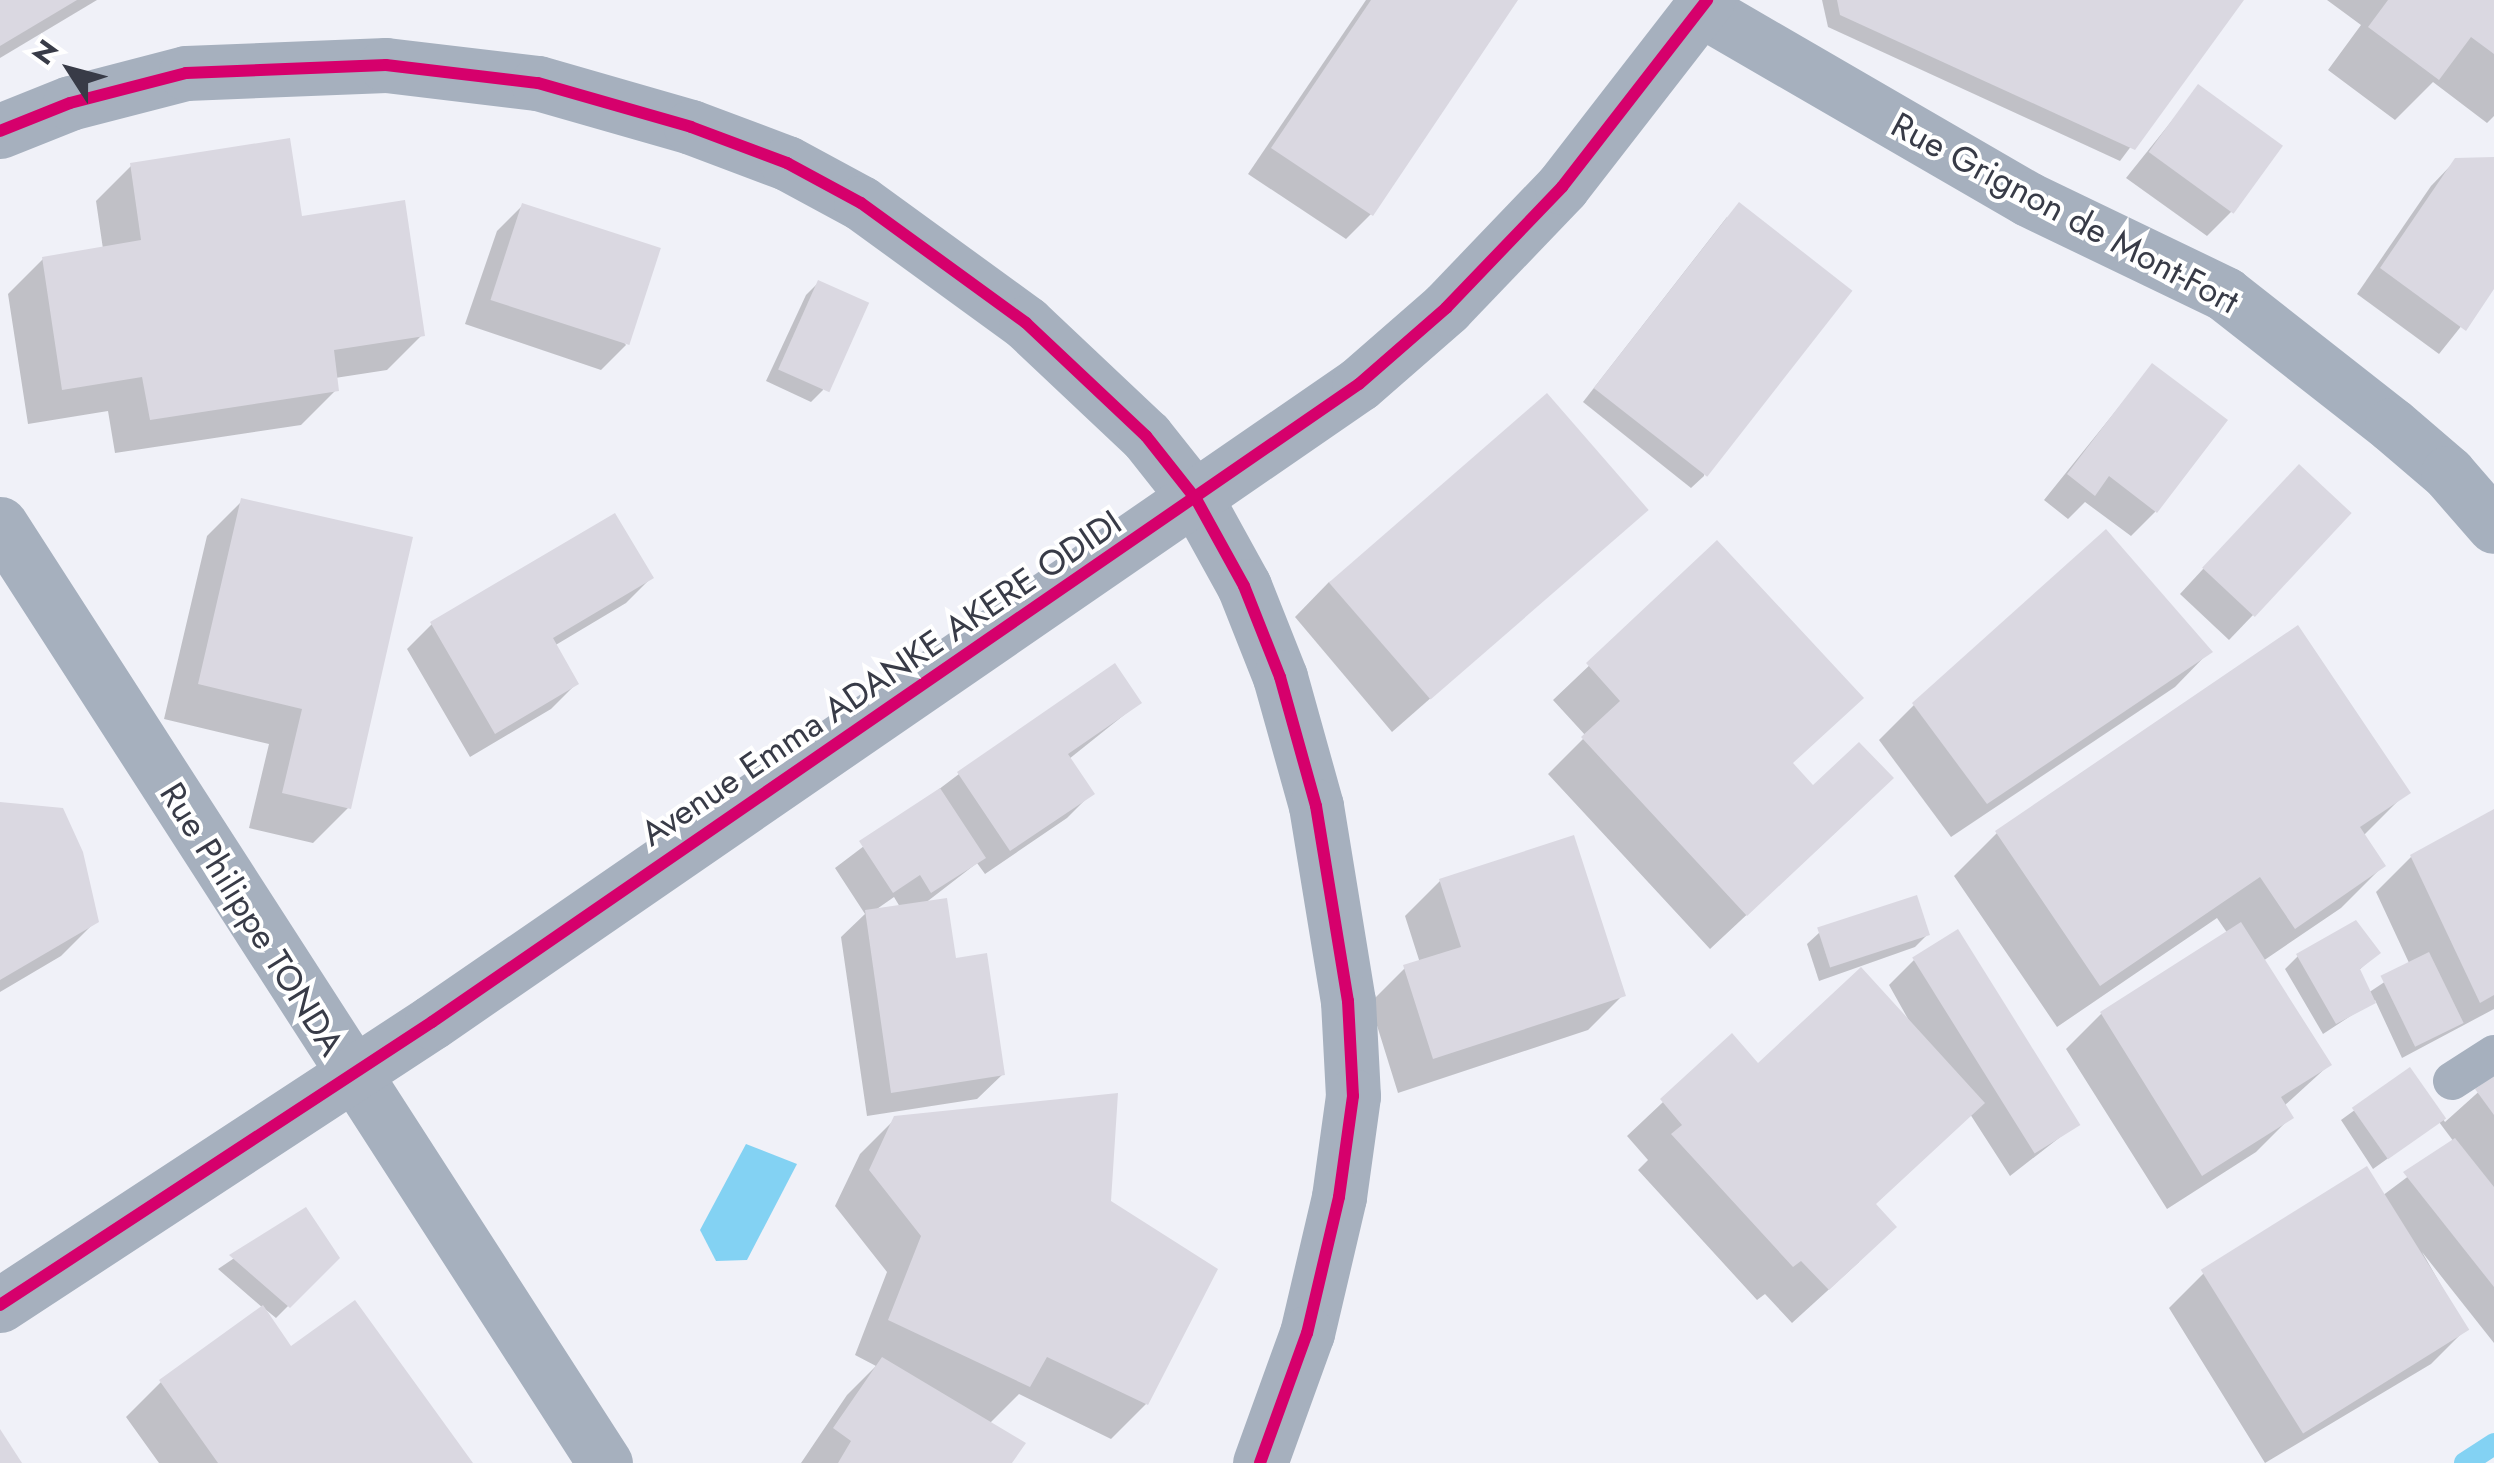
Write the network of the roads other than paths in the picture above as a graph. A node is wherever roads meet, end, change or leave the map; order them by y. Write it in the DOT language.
graph roads {
  1 [pos="1705,5"];
  2 [pos="0,131"];
  3 [pos="1196,499"];
  4 [pos="0,524"];
  5 [pos="2494,526"];
  6 [pos="2494,1054"];
  7 [pos="351,1076"];
  8 [pos="2452,1082"];
  9 [pos="0,1304"];
  10 [pos="605,1463"];
  11 [pos="1260,1463"];
  1 -- 3 [label="street, Avenue Emma ADANKE AKERE ODIDI"];
  1 -- 5 [label="street, Rue Grignon de Mont-Fort"];
  2 -- 3 [label="street"];
  3 -- 7 [label="street, Avenue Emma ADANKE AKERE ODIDI"];
  3 -- 11 [label="street"];
  4 -- 7 [label="street, Rue Philippe TONDA"];
  6 -- 8 [label="lane"];
  7 -- 9 [label="street, Avenue Emma ADANKE AKERE ODIDI"];
  7 -- 10 [label="street, Rue Philippe TONDA"];
}
